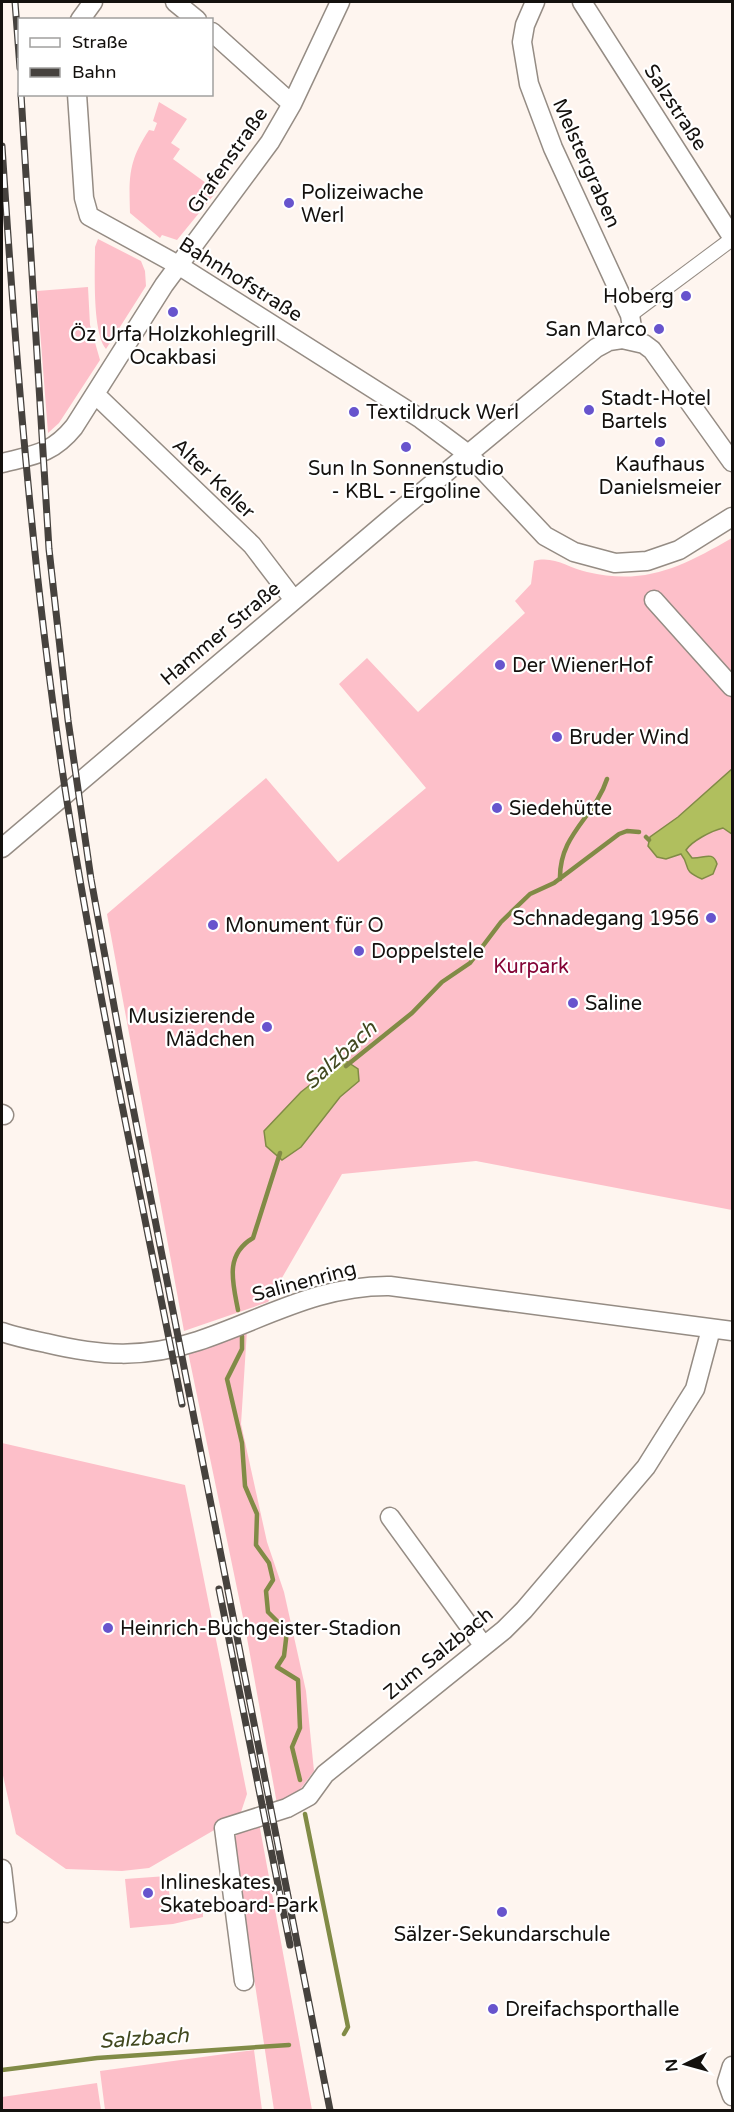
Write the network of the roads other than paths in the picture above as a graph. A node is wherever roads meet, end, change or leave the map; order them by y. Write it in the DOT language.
graph roads {
  1 [pos="93,2"];
  2 [pos="176,2"];
  3 [pos="340,2"];
  4 [pos="535,2"];
  5 [pos="582,2"];
  6 [pos="81,18"];
  7 [pos="195,18"];
  8 [pos="213,33"];
  9 [pos="77,96"];
  10 [pos="292,104"];
  11 [pos="732,238"];
  12 [pos="178,265"];
  13 [pos="630,315"];
  14 [pos="634,340"];
  15 [pos="95,394"];
  16 [pos="468,454"];
  17 [pos="732,462"];
  18 [pos="2,463"];
  19 [pos="732,518"];
  20 [pos="294,600"];
  21 [pos="654,600"];
  22 [pos="732,687"];
  23 [pos="2,848"];
  24 [pos="711,1329"];
  25 [pos="732,1331"];
  26 [pos="3,1339"];
  27 [pos="390,1517"];
  28 [pos="483,1645"];
  29 [pos="2,1869"];
  30 [pos="7,1913"];
  31 [pos="244,1981"];
  32 [pos="732,2066"];
  33 [pos="732,2096"];
  1 -- 6 [label="street"];
  2 -- 7 [label="street"];
  3 -- 10 [label="street, Grafenstraße"];
  4 -- 13 [label="street, Melstergraben"];
  5 -- 11 [label="street, Salzstraße"];
  8 -- 10 [label="street"];
  9 -- 12 [label="street, Bahnhofstraße"];
  10 -- 12 [label="street, Grafenstraße"];
  11 -- 13 [label="street"];
  12 -- 15 [label="street, Grafenstraße"];
  12 -- 16 [label="street, Bahnhofstraße"];
  13 -- 14 [label="street, Melstergraben"];
  14 -- 16 [label="street, Hammer Straße"];
  14 -- 17 [label="street"];
  15 -- 18 [label="street, Grafenstraße"];
  15 -- 20 [label="street, Alter Keller"];
  16 -- 19 [label="street, Bahnhofstraße"];
  16 -- 20 [label="street, Hammer Straße"];
  20 -- 23 [label="street, Hammer Straße"];
  21 -- 22 [label="street"];
  24 -- 25 [label="street, Salinenring"];
  24 -- 26 [label="street, Salinenring"];
  24 -- 28 [label="street, Zum Salzbach"];
  27 -- 28 [label="street"];
  28 -- 31 [label="street, Zum Salzbach"];
  29 -- 30 [label="street"];
  32 -- 33 [label="street"];
}
